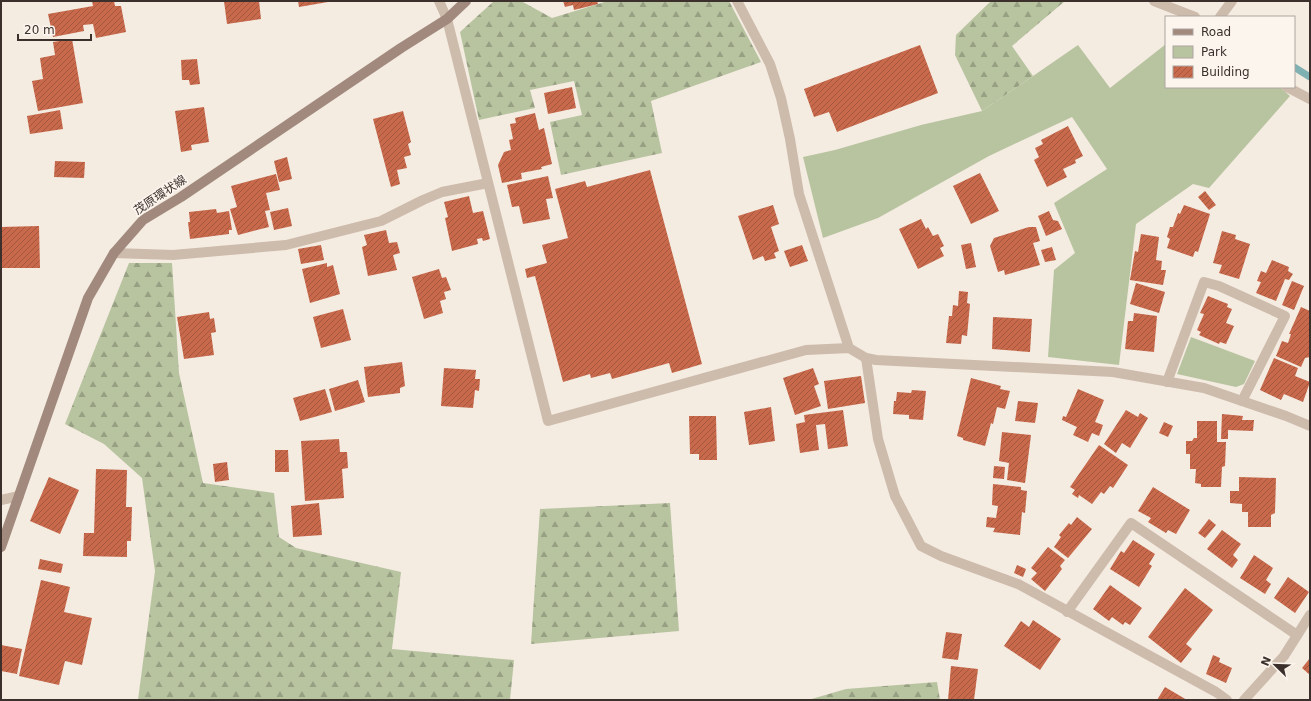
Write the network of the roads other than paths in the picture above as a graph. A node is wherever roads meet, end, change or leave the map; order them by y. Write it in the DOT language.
graph roads {
  1 [pos="440,1"];
  2 [pos="466,1"];
  3 [pos="737,1"];
  4 [pos="1154,1"];
  5 [pos="1232,1"];
  6 [pos="1192,16"];
  7 [pos="1221,16"];
  8 [pos="447,19"];
  9 [pos="1289,88"];
  10 [pos="1310,100"];
  11 [pos="488,183"];
  12 [pos="114,253"];
  13 [pos="848,348"];
  14 [pos="866,358"];
  15 [pos="1167,382"];
  16 [pos="1242,401"];
  17 [pos="1310,426"];
  18 [pos="19,496"];
  19 [pos="1,500"];
  20 [pos="1,547"];
  21 [pos="1067,612"];
  22 [pos="1310,615"];
  23 [pos="1297,635"];
  24 [pos="1227,700"];
  25 [pos="1244,700"];
  1 -- 8 [label="street"];
  2 -- 8 [label="main road, 茂原環状線"];
  3 -- 13 [label="street"];
  4 -- 6 [label="street"];
  5 -- 7 [label="street"];
  8 -- 11 [label="street"];
  8 -- 12 [label="main road, 茂原環状線"];
  9 -- 10 [label="street"];
  11 -- 12 [label="street"];
  11 -- 13 [label="street"];
  12 -- 18 [label="main road, 茂原環状線"];
  13 -- 14 [label="street"];
  14 -- 15 [label="street"];
  14 -- 21 [label="street"];
  15 -- 16 [label="street"];
  15 -- 16 [label="street"];
  16 -- 17 [label="street"];
  18 -- 19 [label="street"];
  18 -- 20 [label="main road, 茂原環状線"];
  21 -- 23 [label="street"];
  21 -- 24 [label="street"];
  22 -- 23 [label="street"];
  23 -- 25 [label="street"];
}
